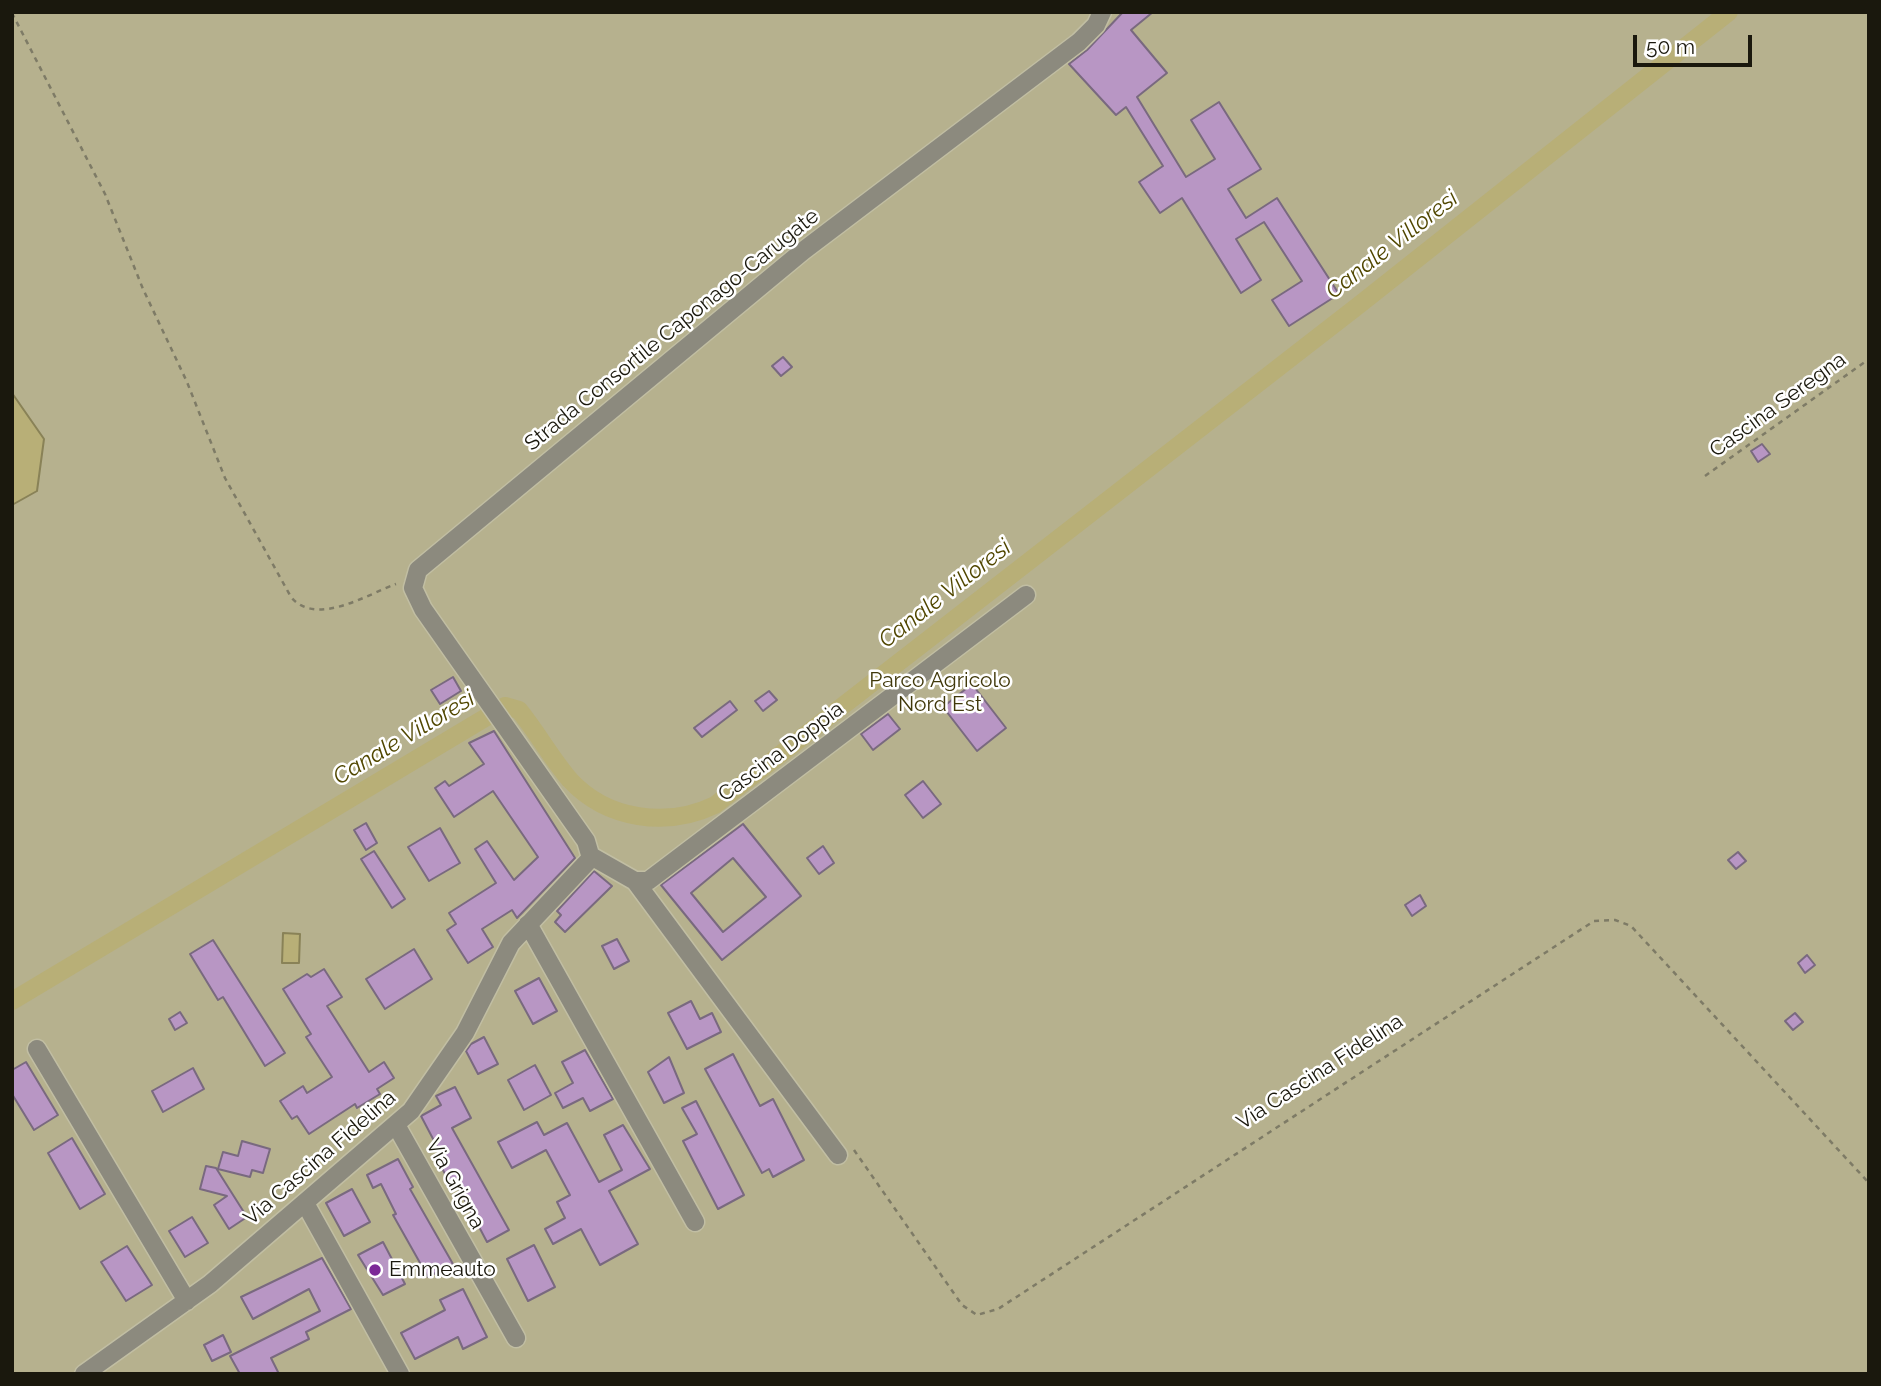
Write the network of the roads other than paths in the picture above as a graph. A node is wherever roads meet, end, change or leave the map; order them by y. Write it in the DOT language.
graph roads {
  1 [pos="1102,12"];
  2 [pos="1026,595"];
  3 [pos="591,856"];
  4 [pos="635,881"];
  5 [pos="528,924"];
  6 [pos="37,1049"];
  7 [pos="396,1125"];
  8 [pos="844,1149"];
  9 [pos="305,1203"];
  10 [pos="695,1222"];
  11 [pos="187,1301"];
  12 [pos="516,1338"];
  13 [pos="84,1374"];
  14 [pos="400,1374"];
  1 -- 3 [label="street, Strada Consortile Caponago-Carugate"];
  2 -- 4 [label="street, Cascina Doppia"];
  3 -- 4 [label="street"];
  3 -- 5 [label="street, Via Cascina Fidelina"];
  4 -- 8 [label="street"];
  5 -- 7 [label="street, Via Cascina Fidelina"];
  5 -- 10 [label="street"];
  6 -- 11 [label="street"];
  7 -- 9 [label="street, Via Cascina Fidelina"];
  7 -- 12 [label="street, Via Grigna"];
  9 -- 11 [label="street, Via Cascina Fidelina"];
  9 -- 14 [label="street"];
  11 -- 13 [label="street, Via Cascina Fidelina"];
}
